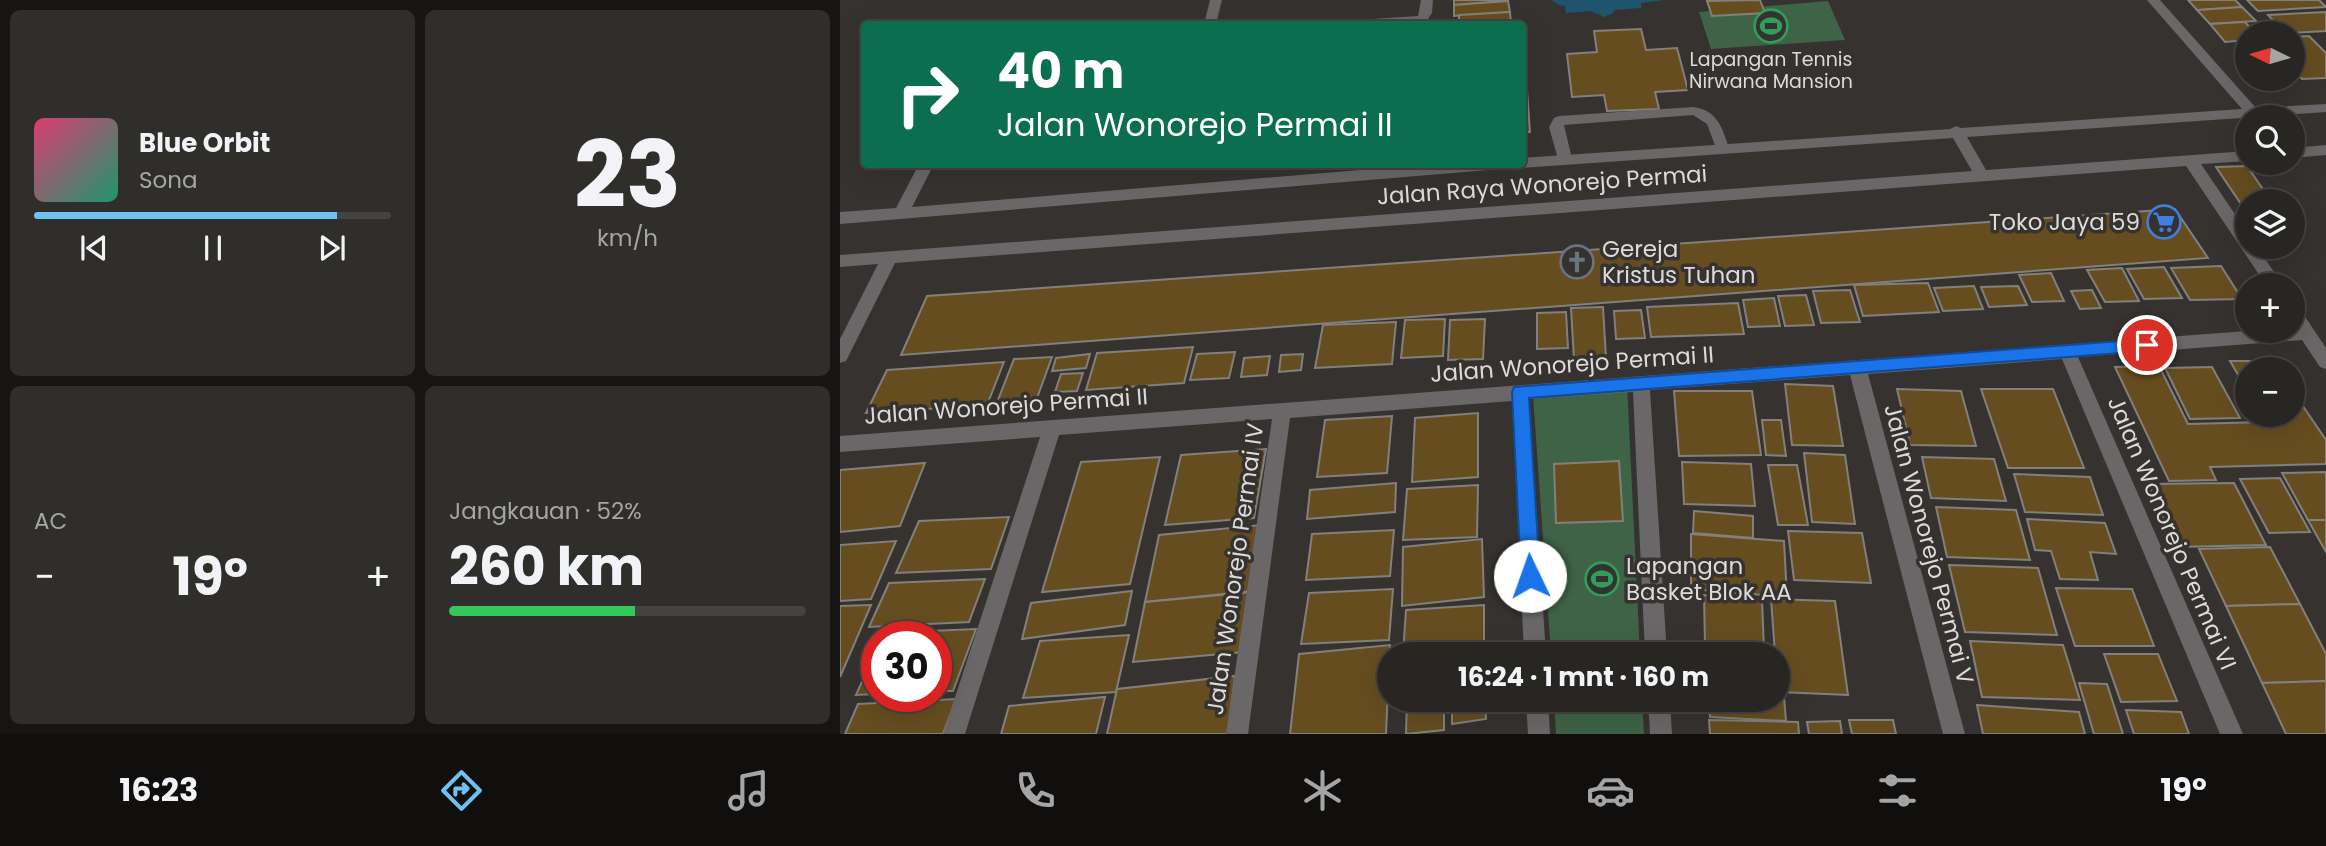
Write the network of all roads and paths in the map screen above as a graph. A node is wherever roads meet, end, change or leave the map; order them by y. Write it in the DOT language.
graph roads {
  1 [pos="1216,0"];
  2 [pos="1427,0"];
  3 [pos="2153,0"];
  4 [pos="1211,21"];
  5 [pos="1396,21"];
  6 [pos="2246,105"];
  7 [pos="2326,108"];
  8 [pos="2305,109"];
  9 [pos="2235,114"];
  10 [pos="1956,131"];
  11 [pos="1723,148"];
  12 [pos="2326,150"];
  13 [pos="2305,152"];
  14 [pos="2235,157"];
  15 [pos="1565,159"];
  16 [pos="2190,160"];
  17 [pos="1526,163"];
  18 [pos="925,168"];
  19 [pos="1452,168"];
  20 [pos="1981,175"];
  21 [pos="901,213"];
  22 [pos="840,218"];
  23 [pos="2235,226"];
  24 [pos="890,257"];
  25 [pos="840,261"];
  26 [pos="2305,330"];
  27 [pos="2307,333"];
  28 [pos="2067,351"];
  29 [pos="840,356"];
  30 [pos="2326,362"];
  31 [pos="1857,366"];
  32 [pos="1641,383"];
  33 [pos="1520,392"];
  34 [pos="1282,410"];
  35 [pos="1052,428"];
  36 [pos="840,444"];
  37 [pos="1534,642"];
  38 [pos="1655,642"];
  39 [pos="1538,712"];
  40 [pos="1660,712"];
  41 [pos="954,734"];
  42 [pos="1237,734"];
  43 [pos="1539,734"];
  44 [pos="1661,734"];
  45 [pos="1954,734"];
  46 [pos="2232,734"];
  1 -- 4 [label="street"];
  2 -- 5 [label="street"];
  3 -- 6 [label="street"];
  7 -- 8 [label="street, Jalan Raya Wonorejo Permai"];
  9 -- 10 [label="street, Jalan Raya Wonorejo Permai"];
  10 -- 11 [label="street, Jalan Raya Wonorejo Permai"];
  10 -- 20 [label="street"];
  11 -- 15 [label="street, Jalan Raya Wonorejo Permai"];
  11 -- 15 [label="street"];
  12 -- 13 [label="street"];
  14 -- 16 [label="street, Jalan Raya Wonorejo Permai"];
  15 -- 17 [label="street, Jalan Raya Wonorejo Permai"];
  16 -- 20 [label="street, Jalan Raya Wonorejo Permai"];
  16 -- 23 [label="street"];
  18 -- 21 [label="street"];
  19 -- 21 [label="street, Jalan Raya Wonorejo Permai"];
  20 -- 24 [label="street, Jalan Raya Wonorejo Permai"];
  21 -- 22 [label="street, Jalan Raya Wonorejo Permai"];
  24 -- 25 [label="street, Jalan Raya Wonorejo Permai"];
  24 -- 29 [label="street"];
  26 -- 27 [label="street"];
  27 -- 28 [label="street, Jalan Wonorejo Permai II"];
  27 -- 30 [label="street"];
  28 -- 31 [label="street, Jalan Wonorejo Permai II"];
  28 -- 46 [label="street, Jalan Wonorejo Permai VI"];
  31 -- 32 [label="street, Jalan Wonorejo Permai II"];
  31 -- 45 [label="street, Jalan Wonorejo Permai V"];
  32 -- 33 [label="street, Jalan Wonorejo Permai II"];
  32 -- 38 [label="street"];
  33 -- 34 [label="street, Jalan Wonorejo Permai II"];
  33 -- 37 [label="street"];
  34 -- 35 [label="street, Jalan Wonorejo Permai II"];
  34 -- 42 [label="street, Jalan Wonorejo Permai IV"];
  35 -- 36 [label="street, Jalan Wonorejo Permai II"];
  35 -- 41 [label="street"];
  39 -- 43 [label="street"];
  40 -- 44 [label="street"];
}
